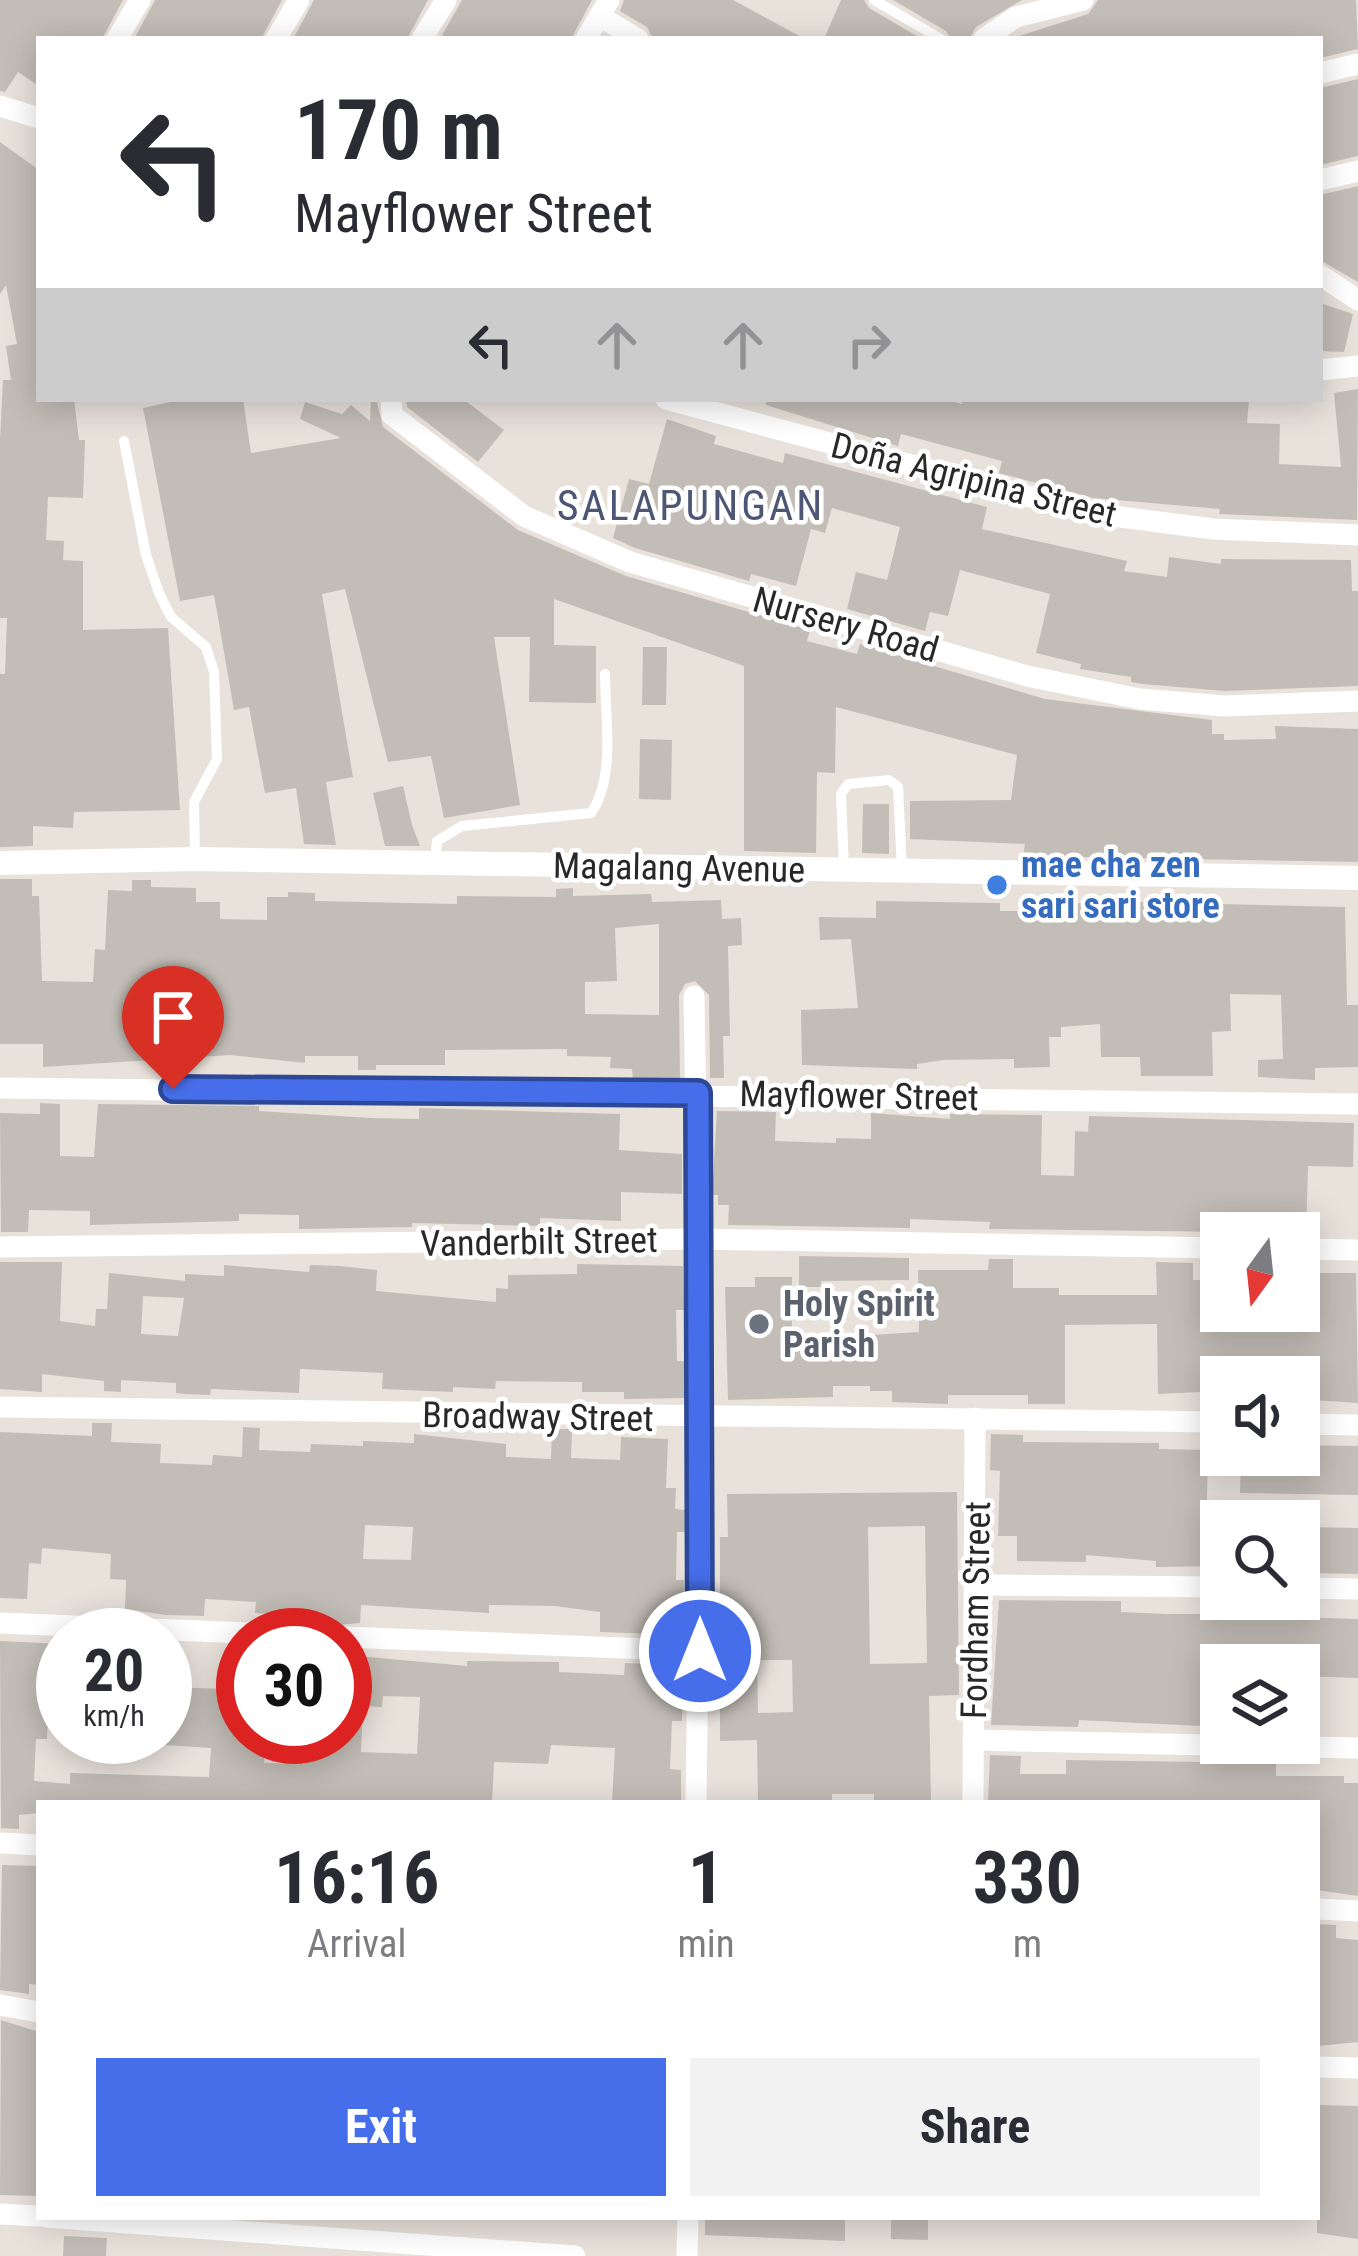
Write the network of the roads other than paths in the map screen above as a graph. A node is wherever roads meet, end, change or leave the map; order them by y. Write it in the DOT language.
graph roads {
  1 [pos="140,0"];
  2 [pos="299,0"];
  3 [pos="446,0"];
  4 [pos="874,0"];
  5 [pos="1083,0"];
  6 [pos="604,8"];
  7 [pos="1014,8"];
  8 [pos="119,36"];
  9 [pos="278,36"];
  10 [pos="424,36"];
  11 [pos="588,36"];
  12 [pos="635,36"];
  13 [pos="936,36"];
  14 [pos="987,36"];
  15 [pos="1358,64"];
  16 [pos="1323,72"];
  17 [pos="0,106"];
  18 [pos="36,117"];
  19 [pos="1358,171"];
  20 [pos="1323,178"];
  21 [pos="1323,277"];
  22 [pos="1357,297"];
  23 [pos="1358,366"];
  24 [pos="1323,370"];
  25 [pos="391,402"];
  26 [pos="677,402"];
  27 [pos="124,441"];
  28 [pos="1358,535"];
  29 [pos="605,674"];
  30 [pos="1358,700"];
  31 [pos="195,859"];
  32 [pos="0,863"];
  33 [pos="434,863"];
  34 [pos="844,869"];
  35 [pos="902,870"];
  36 [pos="1358,878"];
  37 [pos="694,996"];
  38 [pos="0,1088"];
  39 [pos="698,1093"];
  40 [pos="1358,1104"];
  41 [pos="698,1239"];
  42 [pos="0,1247"];
  43 [pos="1200,1247"];
  44 [pos="1320,1249"];
  45 [pos="1358,1250"];
  46 [pos="0,1407"];
  47 [pos="701,1418"];
  48 [pos="975,1418"];
  49 [pos="1200,1422"];
  50 [pos="1320,1424"];
  51 [pos="1358,1425"];
  52 [pos="977,1585"];
  53 [pos="1200,1587"];
  54 [pos="1320,1588"];
  55 [pos="1358,1588"];
  56 [pos="0,1623"];
  57 [pos="216,1632"];
  58 [pos="372,1638"];
  59 [pos="700,1651"];
  60 [pos="973,1740"];
  61 [pos="1358,1748"];
  62 [pos="696,1800"];
  63 [pos="974,1800"];
  64 [pos="0,1843"];
  65 [pos="36,1845"];
  66 [pos="1320,1910"];
  67 [pos="1358,1911"];
  68 [pos="0,2005"];
  69 [pos="36,2011"];
  70 [pos="1320,2068"];
  71 [pos="1358,2068"];
  72 [pos="0,2214"];
  73 [pos="36,2217"];
  74 [pos="84,2220"];
  75 [pos="688,2220"];
  76 [pos="575,2256"];
  77 [pos="687,2256"];
  1 -- 8 [label="street"];
  2 -- 9 [label="street"];
  3 -- 10 [label="street"];
  4 -- 13 [label="lane"];
  5 -- 7 [label="street"];
  6 -- 11 [label="street"];
  6 -- 12 [label="street"];
  7 -- 14 [label="street"];
  15 -- 16 [label="street"];
  17 -- 18 [label="street"];
  19 -- 20 [label="street"];
  21 -- 22 [label="street"];
  23 -- 24 [label="street"];
  25 -- 30 [label="street, Nursery Road"];
  26 -- 28 [label="street, Doña Agripina Street"];
  27 -- 31 [label="lane"];
  29 -- 33 [label="lane"];
  31 -- 32 [label="street, Magalang Avenue"];
  31 -- 33 [label="street, Magalang Avenue"];
  33 -- 34 [label="street, Magalang Avenue"];
  34 -- 35 [label="street, Magalang Avenue"];
  34 -- 35 [label="lane"];
  35 -- 36 [label="street, Magalang Avenue"];
  37 -- 39 [label="street"];
  38 -- 39 [label="street, Mayflower Street"];
  39 -- 40 [label="street, Mayflower Street"];
  39 -- 41 [label="street"];
  41 -- 42 [label="street, Vanderbilt Street"];
  41 -- 43 [label="street, Vanderbilt Street"];
  41 -- 47 [label="street"];
  44 -- 45 [label="street"];
  46 -- 47 [label="street, Broadway Street"];
  47 -- 48 [label="street, Broadway Street"];
  47 -- 59 [label="street"];
  48 -- 49 [label="street, Broadway Street"];
  48 -- 52 [label="street, Fordham Street"];
  50 -- 51 [label="street"];
  52 -- 53 [label="street"];
  52 -- 60 [label="street, Fordham Street"];
  54 -- 55 [label="street"];
  56 -- 57 [label="street"];
  58 -- 59 [label="street"];
  59 -- 62 [label="street"];
  60 -- 61 [label="street"];
  60 -- 63 [label="street, Fordham Street"];
  64 -- 65 [label="street"];
  66 -- 67 [label="street"];
  68 -- 69 [label="street"];
  70 -- 71 [label="street"];
  72 -- 73 [label="street"];
  74 -- 76 [label="street"];
  75 -- 77 [label="street"];
}
